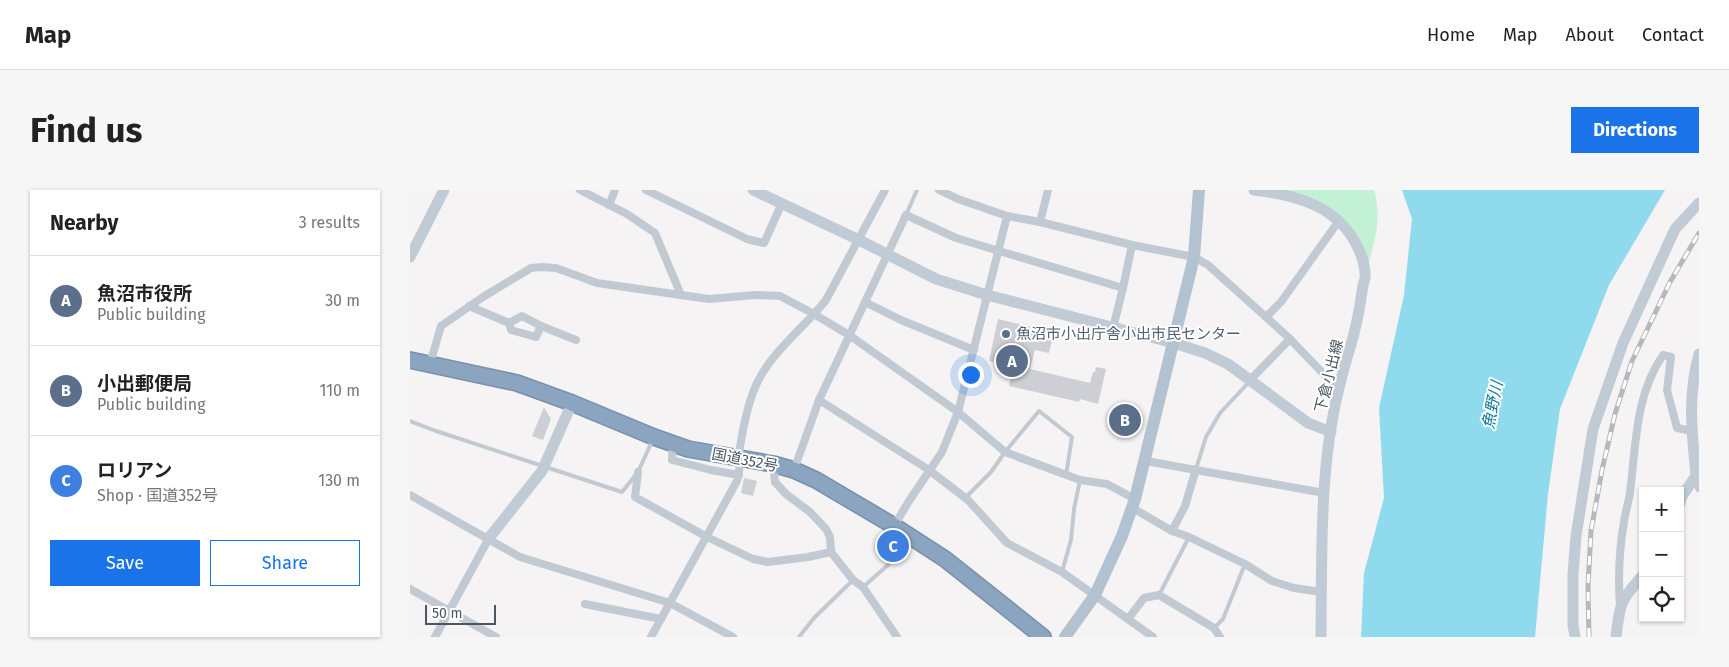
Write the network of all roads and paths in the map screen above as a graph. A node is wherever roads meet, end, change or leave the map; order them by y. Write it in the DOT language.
graph roads {
  1 [pos="444,190"];
  2 [pos="580,190"];
  3 [pos="614,190"];
  4 [pos="646,190"];
  5 [pos="753,190"];
  6 [pos="885,190"];
  7 [pos="918,190"];
  8 [pos="939,190"];
  9 [pos="1048,190"];
  10 [pos="1199,190"];
  11 [pos="1254,190"];
  12 [pos="782,203"];
  13 [pos="1699,203"];
  14 [pos="609,205"];
  15 [pos="906,215"];
  16 [pos="1007,216"];
  17 [pos="1040,222"];
  18 [pos="1338,222"];
  19 [pos="857,240"];
  20 [pos="1132,245"];
  21 [pos="998,250"];
  22 [pos="887,255"];
  23 [pos="410,257"];
  24 [pos="1194,257"];
  25 [pos="1123,288"];
  26 [pos="681,295"];
  27 [pos="987,295"];
  28 [pos="865,302"];
  29 [pos="469,306"];
  30 [pos="814,314"];
  31 [pos="1266,317"];
  32 [pos="509,323"];
  33 [pos="541,326"];
  34 [pos="1113,328"];
  35 [pos="849,335"];
  36 [pos="1290,339"];
  37 [pos="576,340"];
  38 [pos="1174,343"];
  39 [pos="974,350"];
  40 [pos="1699,354"];
  41 [pos="410,360"];
  42 [pos="430,364"];
  43 [pos="1250,380"];
  44 [pos="1338,389"];
  45 [pos="819,400"];
  46 [pos="572,403"];
  47 [pos="958,412"];
  48 [pos="410,421"];
  49 [pos="1692,431"];
  50 [pos="1331,432"];
  51 [pos="654,437"];
  52 [pos="673,443"];
  53 [pos="1004,452"];
  54 [pos="740,459"];
  55 [pos="1146,461"];
  56 [pos="773,464"];
  57 [pos="543,467"];
  58 [pos="1196,469"];
  59 [pos="794,470"];
  60 [pos="929,470"];
  61 [pos="638,472"];
  62 [pos="1698,472"];
  63 [pos="739,475"];
  64 [pos="1066,475"];
  65 [pos="1080,480"];
  66 [pos="1699,488"];
  67 [pos="1324,493"];
  68 [pos="1684,493"];
  69 [pos="410,495"];
  70 [pos="965,498"];
  71 [pos="1133,503"];
  72 [pos="894,526"];
  73 [pos="1172,531"];
  74 [pos="909,536"];
  75 [pos="707,537"];
  76 [pos="1189,537"];
  77 [pos="488,538"];
  78 [pos="831,552"];
  79 [pos="1244,564"];
  80 [pos="1062,572"];
  81 [pos="1641,577"];
  82 [pos="853,580"];
  83 [pos="863,587"];
  84 [pos="410,589"];
  85 [pos="1321,592"];
  86 [pos="1095,595"];
  87 [pos="1159,595"];
  88 [pos="670,603"];
  89 [pos="585,604"];
  90 [pos="1620,607"];
  91 [pos="449,611"];
  92 [pos="661,619"];
  93 [pos="1128,619"];
  94 [pos="1214,628"];
  95 [pos="896,634"];
  96 [pos="435,637"];
  97 [pos="496,637"];
  98 [pos="650,637"];
  99 [pos="733,637"];
  100 [pos="799,637"];
  101 [pos="886,637"];
  102 [pos="1043,637"];
  103 [pos="1066,637"];
  104 [pos="1153,637"];
  105 [pos="1220,637"];
  106 [pos="1321,637"];
  107 [pos="1574,637"];
  108 [pos="1616,637"];
  1 -- 23 [label="street"];
  2 -- 14 [label="street"];
  3 -- 14 [label="street"];
  4 -- 12 [label="street"];
  5 -- 12 [label="street"];
  6 -- 19 [label="street"];
  7 -- 15 [label="lane"];
  8 -- 16 [label="street"];
  9 -- 17 [label="street"];
  10 -- 24 [label="main road"];
  11 -- 18 [label="street, 下倉小出線"];
  12 -- 19 [label="street"];
  13 -- 107 [label="street"];
  14 -- 26 [label="street"];
  15 -- 21 [label="street"];
  15 -- 22 [label="street"];
  16 -- 17 [label="street"];
  16 -- 21 [label="street"];
  17 -- 20 [label="street"];
  18 -- 31 [label="street"];
  18 -- 44 [label="street, 下倉小出線"];
  19 -- 22 [label="street"];
  19 -- 30 [label="street"];
  20 -- 24 [label="street"];
  20 -- 25 [label="street"];
  21 -- 25 [label="street"];
  21 -- 27 [label="street"];
  22 -- 27 [label="street"];
  22 -- 28 [label="street"];
  24 -- 31 [label="street"];
  24 -- 38 [label="main road"];
  25 -- 34 [label="street"];
  26 -- 29 [label="street"];
  26 -- 30 [label="street"];
  27 -- 34 [label="street"];
  27 -- 39 [label="street"];
  28 -- 35 [label="street"];
  28 -- 39 [label="street"];
  29 -- 32 [label="street"];
  29 -- 42 [label="street"];
  30 -- 35 [label="street"];
  30 -- 54 [label="street"];
  31 -- 36 [label="street"];
  32 -- 33 [label="street"];
  32 -- 33 [label="street"];
  33 -- 37 [label="street"];
  34 -- 38 [label="street"];
  35 -- 45 [label="street"];
  35 -- 47 [label="street"];
  36 -- 43 [label="street"];
  36 -- 44 [label="street"];
  38 -- 43 [label="street"];
  38 -- 55 [label="main road"];
  39 -- 47 [label="street"];
  40 -- 49 [label="street"];
  41 -- 42 [label="highway, 国道352号"];
  42 -- 46 [label="highway, 国道352号"];
  43 -- 50 [label="street"];
  43 -- 58 [label="lane"];
  44 -- 50 [label="street, 下倉小出線"];
  45 -- 59 [label="street"];
  45 -- 60 [label="street"];
  46 -- 51 [label="highway, 国道352号"];
  46 -- 57 [label="street"];
  47 -- 53 [label="street"];
  47 -- 60 [label="street"];
  48 -- 57 [label="lane"];
  49 -- 62 [label="street"];
  49 -- 90 [label="street"];
  50 -- 67 [label="street, 下倉小出線"];
  51 -- 52 [label="highway, 国道352号"];
  51 -- 61 [label="lane"];
  52 -- 54 [label="highway, 国道352号"];
  52 -- 63 [label="street"];
  53 -- 64 [label="street"];
  53 -- 64 [label="lane"];
  53 -- 70 [label="lane"];
  54 -- 56 [label="highway, 国道352号"];
  54 -- 63 [label="street"];
  55 -- 58 [label="street"];
  55 -- 71 [label="main road"];
  56 -- 59 [label="highway, 国道352号"];
  56 -- 78 [label="street"];
  57 -- 61 [label="lane"];
  57 -- 77 [label="street"];
  58 -- 67 [label="street"];
  58 -- 73 [label="street"];
  59 -- 72 [label="highway, 国道352号"];
  60 -- 70 [label="street"];
  60 -- 72 [label="street"];
  61 -- 75 [label="street"];
  62 -- 66 [label="street"];
  62 -- 68 [label="street"];
  63 -- 75 [label="street"];
  64 -- 65 [label="street"];
  65 -- 71 [label="street"];
  65 -- 80 [label="lane"];
  67 -- 85 [label="street, 下倉小出線"];
  69 -- 77 [label="street"];
  70 -- 80 [label="street"];
  71 -- 73 [label="street"];
  71 -- 86 [label="main road"];
  72 -- 74 [label="highway, 国道352号"];
  73 -- 76 [label="street"];
  74 -- 83 [label="lane"];
  74 -- 102 [label="highway, 国道352号"];
  75 -- 78 [label="street"];
  75 -- 88 [label="street"];
  76 -- 79 [label="street"];
  76 -- 87 [label="lane"];
  77 -- 88 [label="street"];
  77 -- 91 [label="street"];
  78 -- 82 [label="street"];
  79 -- 85 [label="street"];
  79 -- 94 [label="lane"];
  80 -- 86 [label="street"];
  81 -- 90 [label="street"];
  82 -- 83 [label="street"];
  82 -- 100 [label="lane"];
  83 -- 95 [label="street"];
  84 -- 91 [label="street"];
  85 -- 106 [label="street, 下倉小出線"];
  86 -- 93 [label="street"];
  86 -- 103 [label="main road"];
  87 -- 93 [label="street"];
  87 -- 94 [label="street"];
  88 -- 92 [label="street"];
  88 -- 99 [label="street"];
  89 -- 92 [label="street"];
  90 -- 108 [label="street"];
  91 -- 96 [label="street"];
  91 -- 97 [label="street"];
  92 -- 98 [label="street"];
  93 -- 104 [label="street"];
  94 -- 105 [label="street"];
  95 -- 101 [label="street"];
}
